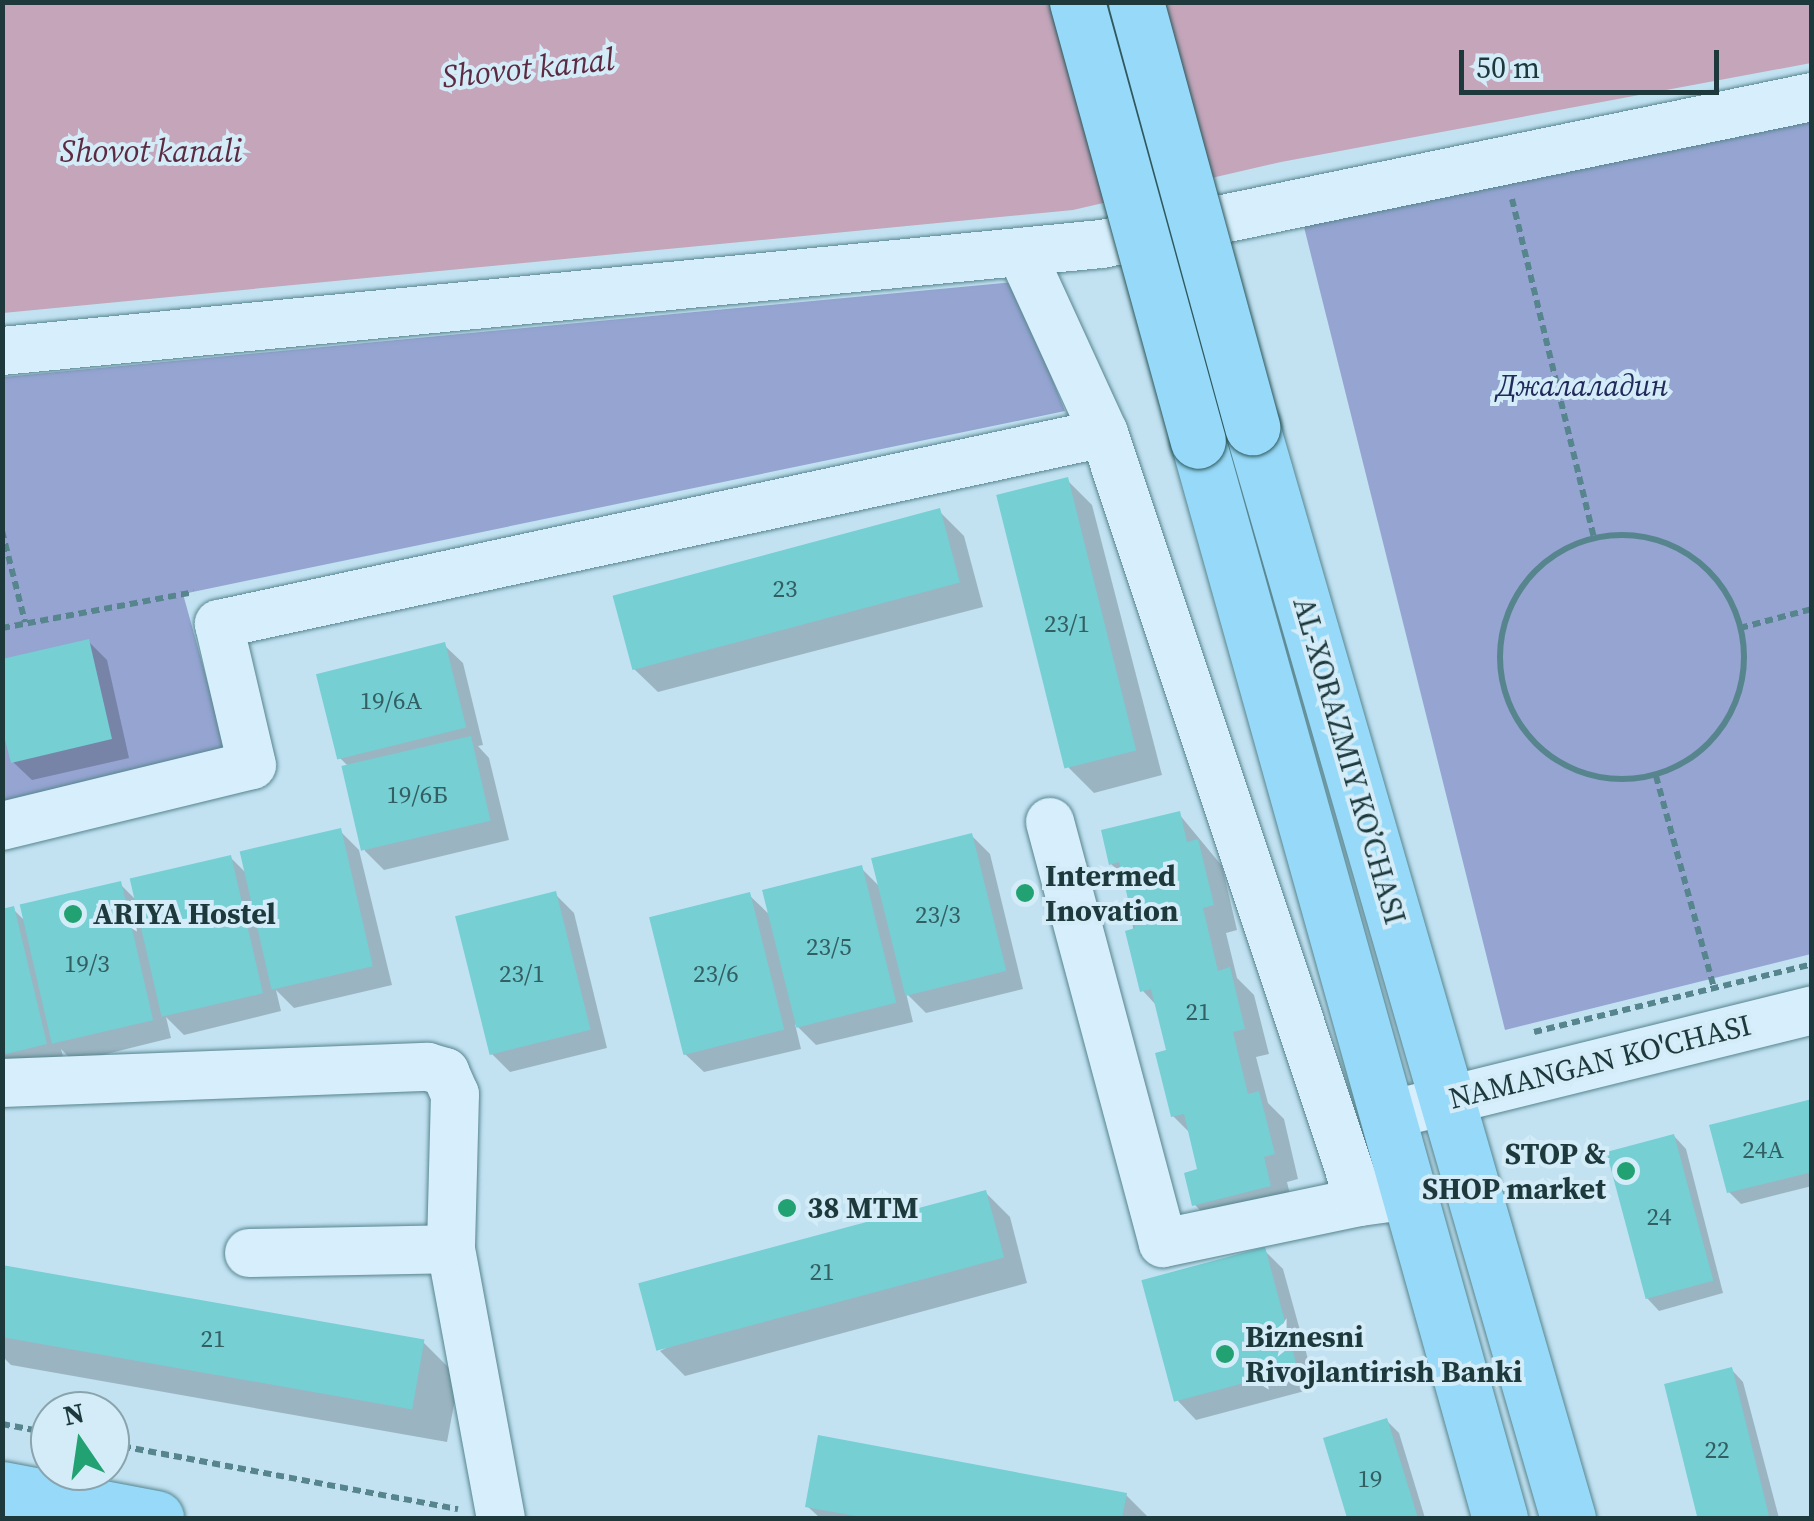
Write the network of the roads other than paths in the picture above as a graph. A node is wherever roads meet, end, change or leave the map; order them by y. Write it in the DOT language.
graph roads {
  1 [pos="1077,2"];
  2 [pos="1136,2"];
  3 [pos="1812,97"];
  4 [pos="1021,252"];
  5 [pos="2,350"];
  6 [pos="1104,434"];
  7 [pos="1050,822"];
  8 [pos="2,826"];
  9 [pos="1812,1010"];
  10 [pos="2,1083"];
  11 [pos="1448,1098"];
  12 [pos="1389,1115"];
  13 [pos="1386,1199"];
  14 [pos="451,1249"];
  15 [pos="248,1253"];
  16 [pos="2,1489"];
  17 [pos="156,1518"];
  18 [pos="501,1518"];
  19 [pos="1500,1518"];
  20 [pos="1568,1518"];
  1 -- 12 [label="main road, AL-XORAZMIY KO’CHASI, bridge"];
  2 -- 11 [label="main road, AL-XORAZMIY KO’CHASI, bridge"];
  3 -- 4 [label="street"];
  4 -- 5 [label="street"];
  4 -- 6 [label="street"];
  6 -- 8 [label="street"];
  6 -- 13 [label="street"];
  7 -- 13 [label="street"];
  9 -- 11 [label="street, NAMANGAN KO'CHASI"];
  10 -- 14 [label="street"];
  11 -- 12 [label="street, NAMANGAN KO'CHASI"];
  11 -- 20 [label="main road, AL-XORAZMIY KO’CHASI"];
  12 -- 13 [label="main road, AL-XORAZMIY KO’CHASI"];
  13 -- 19 [label="main road, AL-XORAZMIY KO’CHASI"];
  14 -- 15 [label="street"];
  14 -- 18 [label="street"];
  16 -- 17 [label="main road"];
}
